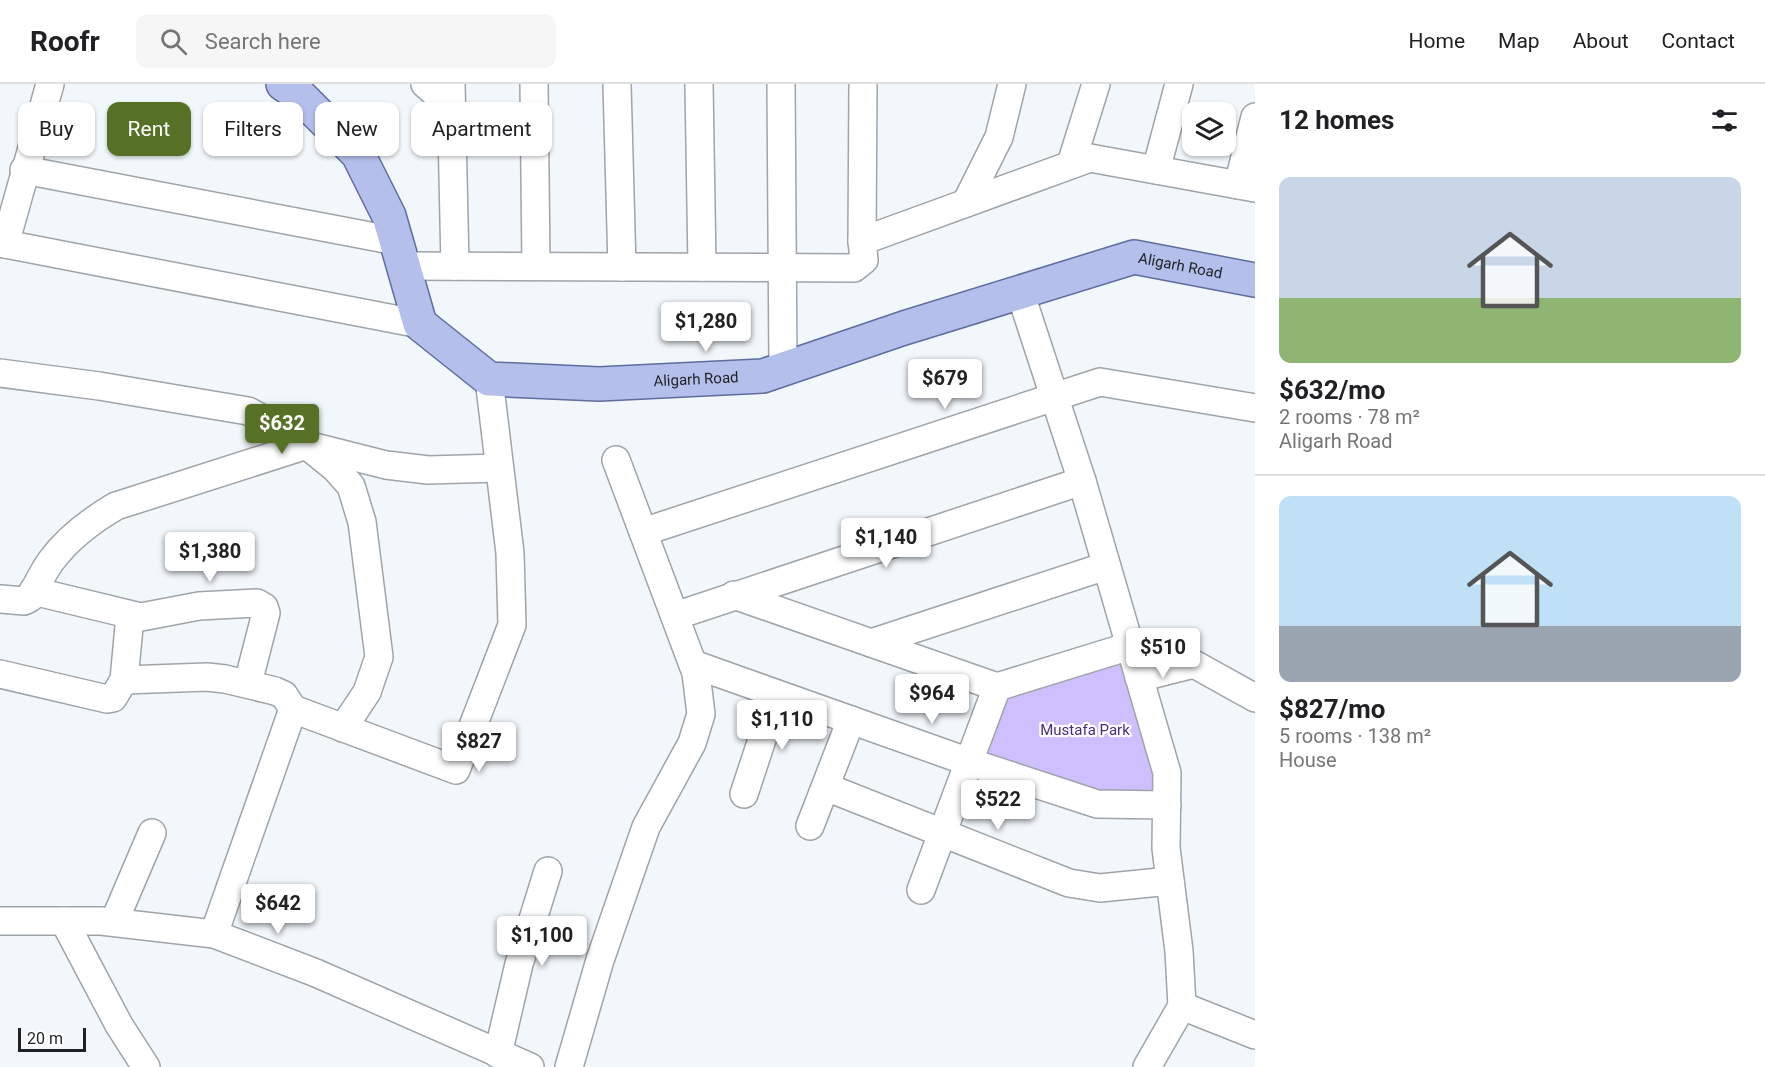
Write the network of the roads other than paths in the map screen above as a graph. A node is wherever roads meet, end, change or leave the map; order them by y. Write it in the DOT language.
graph roads {
  1 [pos="50,84"];
  2 [pos="283,84"];
  3 [pos="425,84"];
  4 [pos="534,84"];
  5 [pos="616,84"];
  6 [pos="699,84"];
  7 [pos="781,84"];
  8 [pos="863,84"];
  9 [pos="1012,84"];
  10 [pos="1096,84"];
  11 [pos="1179,84"];
  12 [pos="451,96"];
  13 [pos="1255,117"];
  14 [pos="1071,164"];
  15 [pos="24,170"];
  16 [pos="1156,170"];
  17 [pos="1246,186"];
  18 [pos="966,203"];
  19 [pos="862,241"];
  20 [pos="2,244"];
  21 [pos="400,254"];
  22 [pos="455,266"];
  23 [pos="536,266"];
  24 [pos="622,267"];
  25 [pos="702,267"];
  26 [pos="782,268"];
  27 [pos="1255,280"];
  28 [pos="1020,292"];
  29 [pos="420,324"];
  30 [pos="783,369"];
  31 [pos="0,373"];
  32 [pos="489,379"];
  33 [pos="1054,398"];
  34 [pos="1255,408"];
  35 [pos="307,445"];
  36 [pos="616,460"];
  37 [pos="499,468"];
  38 [pos="1082,481"];
  39 [pos="643,532"];
  40 [pos="1106,566"];
  41 [pos="33,591"];
  42 [pos="734,596"];
  43 [pos="0,599"];
  44 [pos="130,616"];
  45 [pos="675,616"];
  46 [pos="871,643"];
  47 [pos="1130,646"];
  48 [pos="693,664"];
  49 [pos="0,674"];
  50 [pos="1139,678"];
  51 [pos="124,680"];
  52 [pos="248,683"];
  53 [pos="997,687"];
  54 [pos="777,694"];
  55 [pos="1255,698"];
  56 [pos="294,709"];
  57 [pos="851,720"];
  58 [pos="343,728"];
  59 [pos="969,762"];
  60 [pos="826,787"];
  61 [pos="744,794"];
  62 [pos="1167,805"];
  63 [pos="810,826"];
  64 [pos="152,833"];
  65 [pos="942,833"];
  66 [pos="548,871"];
  67 [pos="1170,881"];
  68 [pos="921,890"];
  69 [pos="0,921"];
  70 [pos="63,921"];
  71 [pos="114,922"];
  72 [pos="213,934"];
  73 [pos="1182,1006"];
  74 [pos="1255,1035"];
  75 [pos="498,1054"];
  76 [pos="146,1067"];
  77 [pos="530,1067"];
  78 [pos="569,1067"];
  79 [pos="1147,1067"];
  1 -- 15 [label="street"];
  2 -- 21 [label="main road"];
  3 -- 12 [label="street"];
  4 -- 23 [label="street"];
  5 -- 24 [label="street"];
  6 -- 25 [label="street"];
  7 -- 26 [label="street"];
  8 -- 19 [label="street"];
  9 -- 18 [label="street"];
  10 -- 14 [label="street"];
  11 -- 16 [label="street"];
  12 -- 22 [label="street"];
  13 -- 17 [label="street"];
  14 -- 16 [label="street"];
  14 -- 18 [label="street"];
  15 -- 20 [label="street"];
  15 -- 21 [label="street"];
  16 -- 17 [label="street"];
  18 -- 19 [label="street"];
  19 -- 26 [label="street"];
  20 -- 29 [label="street"];
  21 -- 22 [label="street"];
  21 -- 29 [label="main road"];
  22 -- 23 [label="street"];
  23 -- 24 [label="street"];
  24 -- 25 [label="street"];
  25 -- 26 [label="street"];
  26 -- 30 [label="street"];
  27 -- 28 [label="main road, Aligarh Road"];
  28 -- 30 [label="main road, Aligarh Road"];
  28 -- 33 [label="street"];
  29 -- 32 [label="main road"];
  30 -- 32 [label="main road, Aligarh Road"];
  31 -- 35 [label="street"];
  32 -- 37 [label="street"];
  33 -- 34 [label="street"];
  33 -- 38 [label="street"];
  33 -- 39 [label="street"];
  35 -- 37 [label="street"];
  35 -- 41 [label="street"];
  35 -- 58 [label="street"];
  36 -- 39 [label="street"];
  37 -- 58 [label="street"];
  38 -- 40 [label="street"];
  38 -- 42 [label="street"];
  39 -- 45 [label="street"];
  40 -- 46 [label="street"];
  40 -- 47 [label="street"];
  41 -- 43 [label="street"];
  41 -- 44 [label="street"];
  42 -- 45 [label="street"];
  42 -- 46 [label="street"];
  44 -- 51 [label="street"];
  44 -- 52 [label="street"];
  45 -- 48 [label="street"];
  46 -- 53 [label="street"];
  47 -- 50 [label="street"];
  47 -- 53 [label="street"];
  48 -- 54 [label="street"];
  48 -- 78 [label="street"];
  49 -- 51 [label="street"];
  50 -- 55 [label="street"];
  50 -- 62 [label="street"];
  51 -- 52 [label="street"];
  52 -- 56 [label="street"];
  53 -- 59 [label="street"];
  54 -- 57 [label="street"];
  54 -- 61 [label="street"];
  56 -- 58 [label="street"];
  56 -- 72 [label="street"];
  57 -- 59 [label="street"];
  57 -- 60 [label="street"];
  59 -- 62 [label="street"];
  59 -- 65 [label="street"];
  60 -- 63 [label="street"];
  60 -- 65 [label="street"];
  62 -- 67 [label="street"];
  64 -- 71 [label="street"];
  65 -- 67 [label="street"];
  65 -- 68 [label="street"];
  66 -- 75 [label="street"];
  67 -- 73 [label="street"];
  69 -- 70 [label="street"];
  70 -- 71 [label="street"];
  70 -- 76 [label="street"];
  71 -- 72 [label="street"];
  72 -- 75 [label="street"];
  73 -- 74 [label="street"];
  73 -- 79 [label="street"];
  75 -- 77 [label="street"];
}
